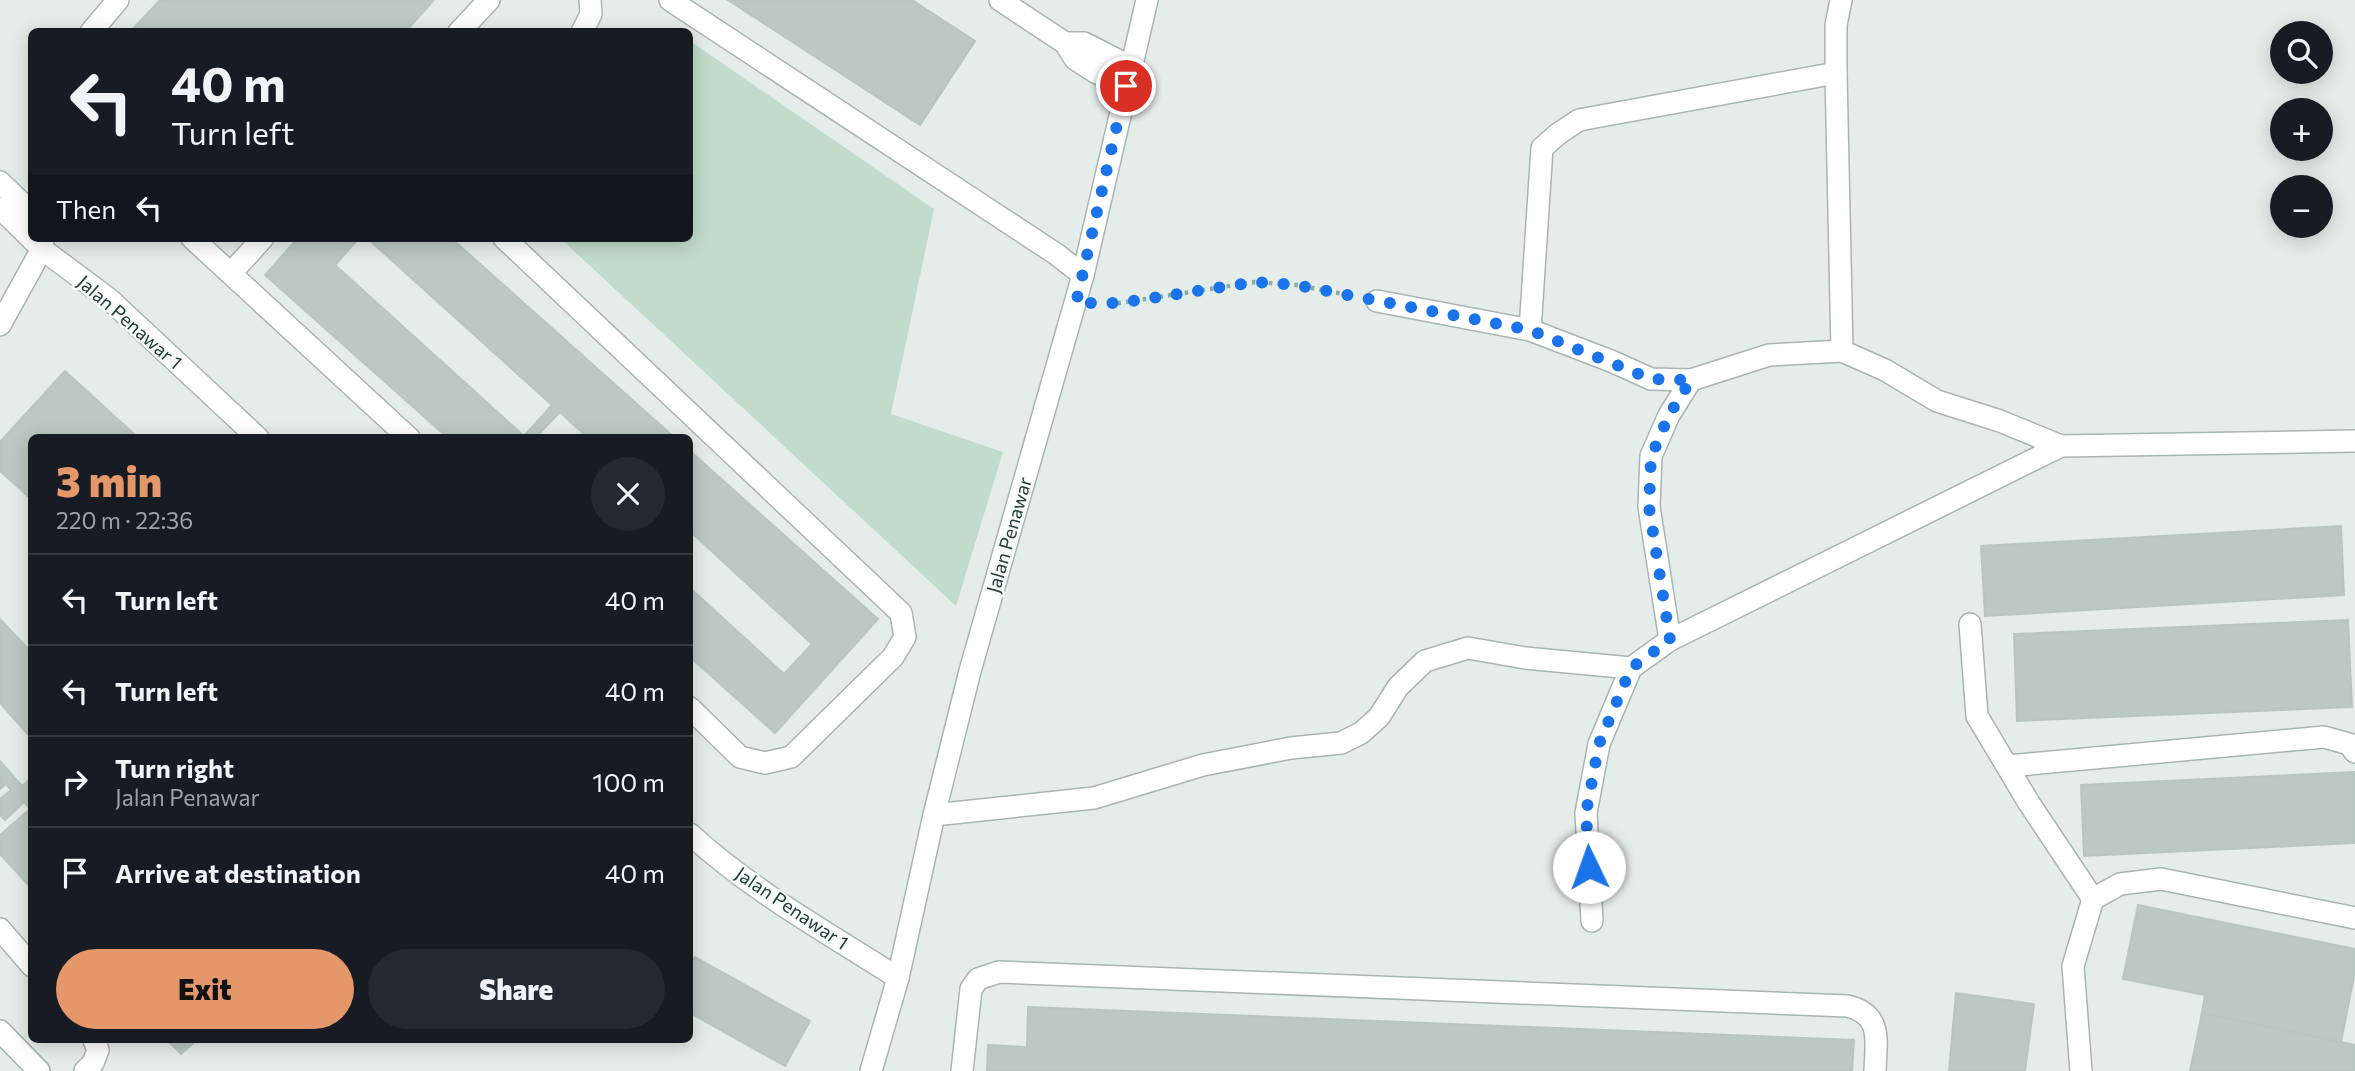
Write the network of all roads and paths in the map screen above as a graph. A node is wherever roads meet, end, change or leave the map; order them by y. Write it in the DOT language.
graph roads {
  1 [pos="118,0"];
  2 [pos="489,0"];
  3 [pos="590,0"];
  4 [pos="670,0"];
  5 [pos="999,0"];
  6 [pos="1147,0"];
  7 [pos="1841,0"];
  8 [pos="94,28"];
  9 [pos="463,28"];
  10 [pos="584,28"];
  11 [pos="1836,73"];
  12 [pos="1129,76"];
  13 [pos="0,183"];
  14 [pos="0,208"];
  15 [pos="28,209"];
  16 [pos="28,231"];
  17 [pos="196,242"];
  18 [pos="259,242"];
  19 [pos="508,242"];
  20 [pos="43,243"];
  21 [pos="231,273"];
  22 [pos="1083,275"];
  23 [pos="1377,301"];
  24 [pos="1076,303"];
  25 [pos="0,325"];
  26 [pos="1530,330"];
  27 [pos="1842,351"];
  28 [pos="1691,380"];
  29 [pos="254,434"];
  30 [pos="405,434"];
  31 [pos="2355,441"];
  32 [pos="2061,446"];
  33 [pos="1970,624"];
  34 [pos="1670,640"];
  35 [pos="1631,668"];
  36 [pos="693,711"];
  37 [pos="2355,752"];
  38 [pos="2008,766"];
  39 [pos="934,814"];
  40 [pos="693,837"];
  41 [pos="2093,899"];
  42 [pos="2355,918"];
  43 [pos="1592,921"];
  44 [pos="0,929"];
  45 [pos="28,961"];
  46 [pos="898,978"];
  47 [pos="0,1031"];
  48 [pos="95,1043"];
  49 [pos="40,1071"];
  50 [pos="85,1071"];
  51 [pos="872,1071"];
  52 [pos="962,1071"];
  53 [pos="1875,1071"];
  54 [pos="2081,1071"];
  1 -- 8 [label="street"];
  2 -- 9 [label="street"];
  3 -- 10 [label="street"];
  4 -- 22 [label="street"];
  5 -- 12 [label="street"];
  6 -- 12 [label="street, Jalan Penawar"];
  7 -- 11 [label="street"];
  11 -- 26 [label="street"];
  11 -- 27 [label="street"];
  12 -- 22 [label="street, Jalan Penawar"];
  13 -- 15 [label="street"];
  14 -- 16 [label="street, Jalan Penawar 1"];
  17 -- 21 [label="street"];
  18 -- 21 [label="street"];
  19 -- 36 [label="street"];
  20 -- 25 [label="street"];
  20 -- 29 [label="street, Jalan Penawar 1"];
  21 -- 30 [label="street"];
  22 -- 24 [label="street, Jalan Penawar"];
  23 -- 24 [label="path"];
  23 -- 26 [label="street"];
  24 -- 39 [label="street, Jalan Penawar"];
  26 -- 28 [label="street"];
  27 -- 28 [label="street"];
  27 -- 32 [label="street"];
  28 -- 34 [label="street"];
  31 -- 32 [label="street"];
  32 -- 34 [label="street"];
  33 -- 38 [label="street"];
  34 -- 35 [label="street"];
  35 -- 39 [label="street"];
  35 -- 43 [label="street"];
  37 -- 38 [label="street"];
  38 -- 41 [label="street"];
  39 -- 46 [label="street, Jalan Penawar"];
  40 -- 46 [label="street, Jalan Penawar 1"];
  41 -- 42 [label="street"];
  41 -- 54 [label="street"];
  44 -- 45 [label="street"];
  46 -- 51 [label="street, Jalan Penawar"];
  47 -- 49 [label="street"];
  48 -- 50 [label="street"];
  52 -- 53 [label="street"];
}
